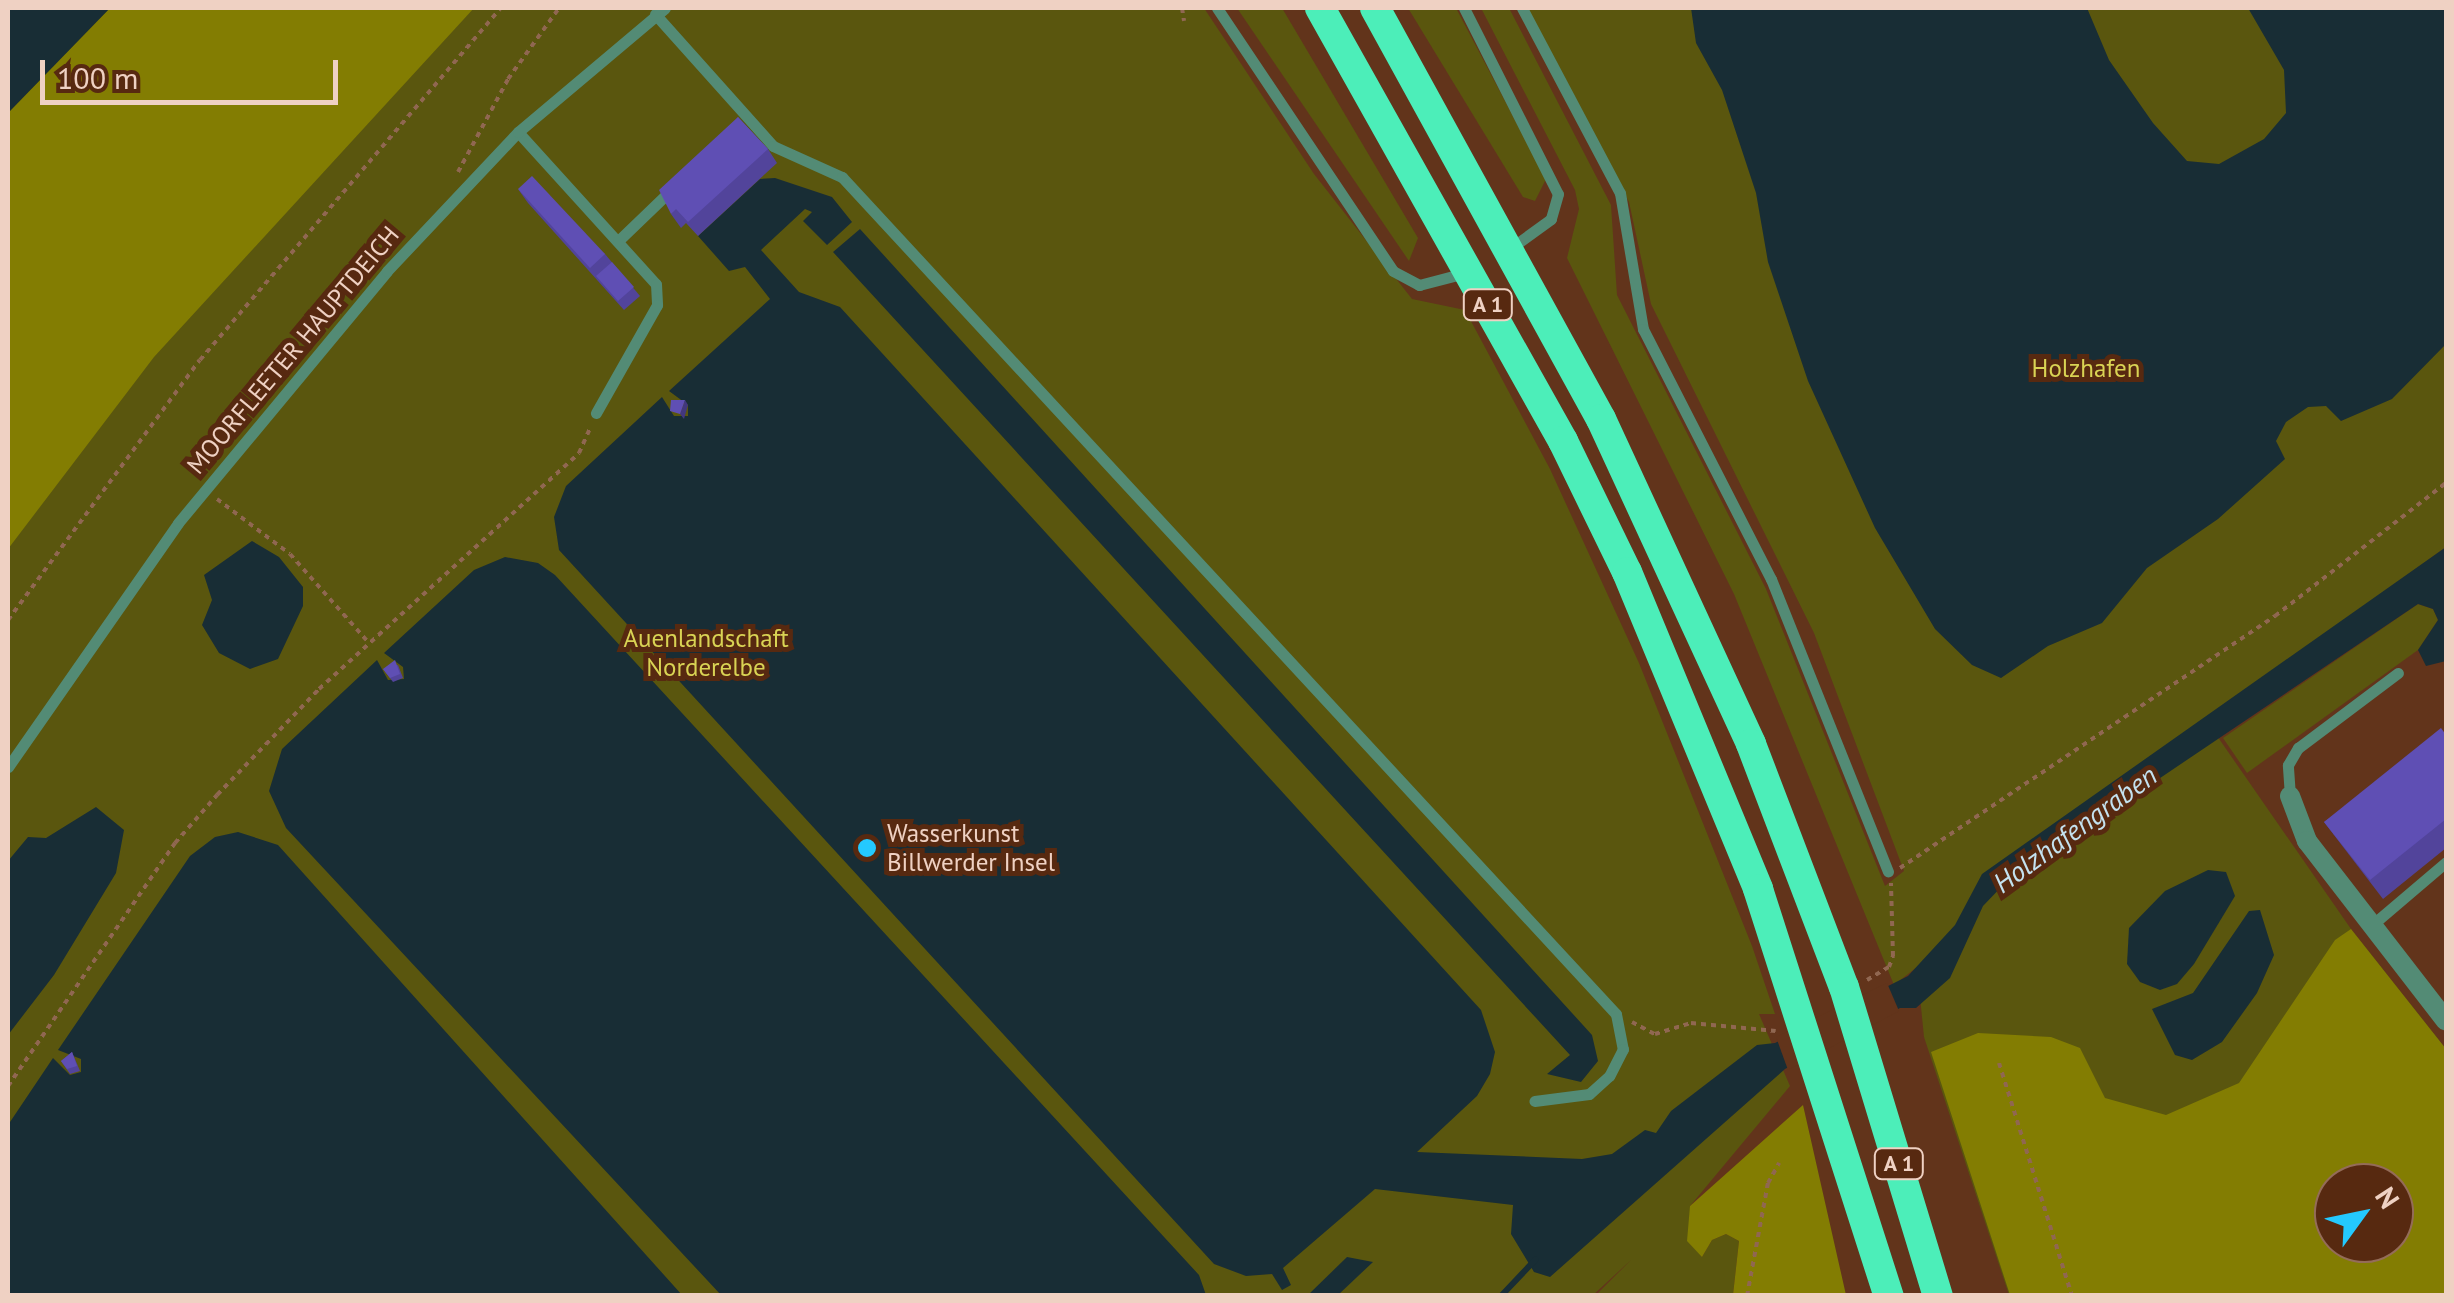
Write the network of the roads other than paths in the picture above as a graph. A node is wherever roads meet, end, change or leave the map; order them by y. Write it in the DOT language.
graph roads {
  1 [pos="1217,8"];
  2 [pos="1320,8"];
  3 [pos="1376,8"];
  4 [pos="1464,8"];
  5 [pos="1522,8"];
  6 [pos="660,11"];
  7 [pos="745,119"];
  8 [pos="518,132"];
  9 [pos="731,133"];
  10 [pos="688,174"];
  11 [pos="618,241"];
  12 [pos="1511,248"];
  13 [pos="1469,271"];
  14 [pos="596,413"];
  15 [pos="2398,674"];
  16 [pos="8,767"];
  17 [pos="2290,796"];
  18 [pos="2446,862"];
  19 [pos="1888,871"];
  20 [pos="2372,925"];
  21 [pos="2446,1021"];
  22 [pos="1534,1101"];
  23 [pos="1889,1296"];
  24 [pos="1938,1296"];
  1 -- 13 [label="lane"];
  2 -- 13 [label="highway, A 1"];
  3 -- 12 [label="highway, A 1"];
  4 -- 12 [label="lane"];
  5 -- 19 [label="lane"];
  6 -- 7 [label="lane"];
  6 -- 8 [label="lane, MOORFLEETER HAUPTDEICH"];
  7 -- 9 [label="lane"];
  7 -- 22 [label="lane"];
  8 -- 11 [label="lane"];
  8 -- 16 [label="lane, MOORFLEETER HAUPTDEICH"];
  10 -- 11 [label="lane"];
  11 -- 14 [label="lane"];
  12 -- 24 [label="highway, A 1"];
  13 -- 23 [label="highway, A 1"];
  15 -- 17 [label="lane"];
  17 -- 20 [label="street"];
  18 -- 20 [label="lane"];
  20 -- 21 [label="street"];
}
